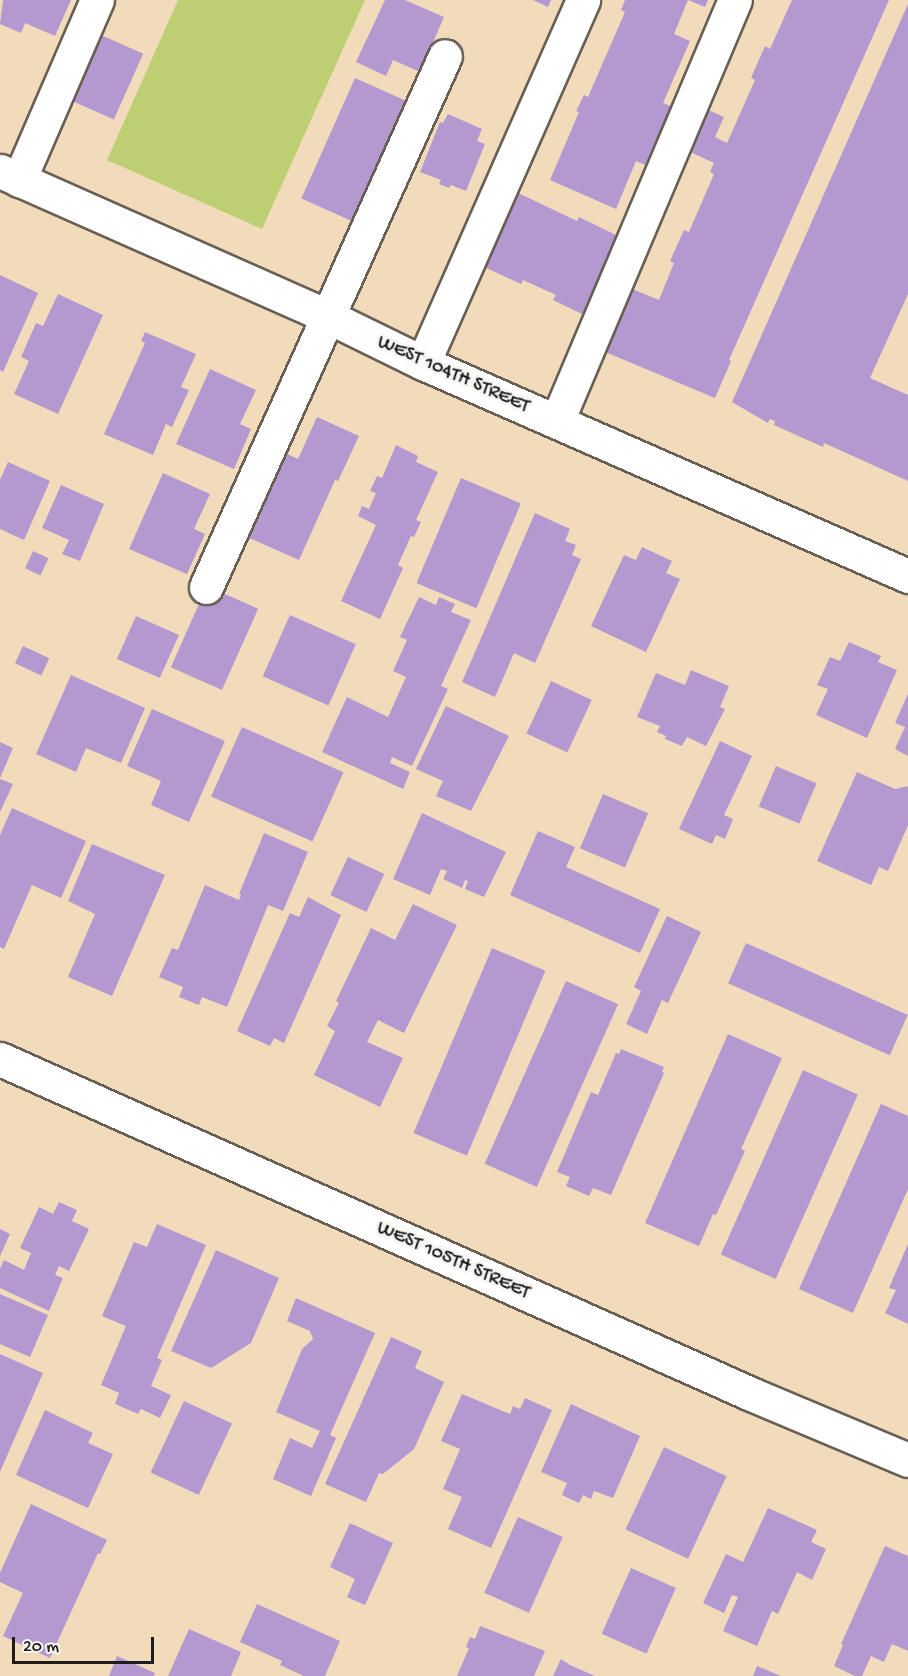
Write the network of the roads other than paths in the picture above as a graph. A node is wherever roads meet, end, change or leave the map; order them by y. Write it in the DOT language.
graph roads {
  1 [pos="97,0"];
  2 [pos="583,0"];
  3 [pos="735,0"];
  4 [pos="445,56"];
  5 [pos="9,176"];
  6 [pos="327,316"];
  7 [pos="423,363"];
  8 [pos="557,421"];
  9 [pos="908,576"];
  10 [pos="206,587"];
  11 [pos="0,1059"];
  12 [pos="908,1460"];
  1 -- 5 [label="street"];
  2 -- 7 [label="street"];
  3 -- 8 [label="street"];
  4 -- 6 [label="street"];
  5 -- 6 [label="street, WEST 104TH STREET"];
  6 -- 7 [label="street, WEST 104TH STREET"];
  6 -- 10 [label="street"];
  7 -- 8 [label="street, WEST 104TH STREET"];
  8 -- 9 [label="street, WEST 104TH STREET"];
  11 -- 12 [label="street, WEST 105TH STREET"];
}
